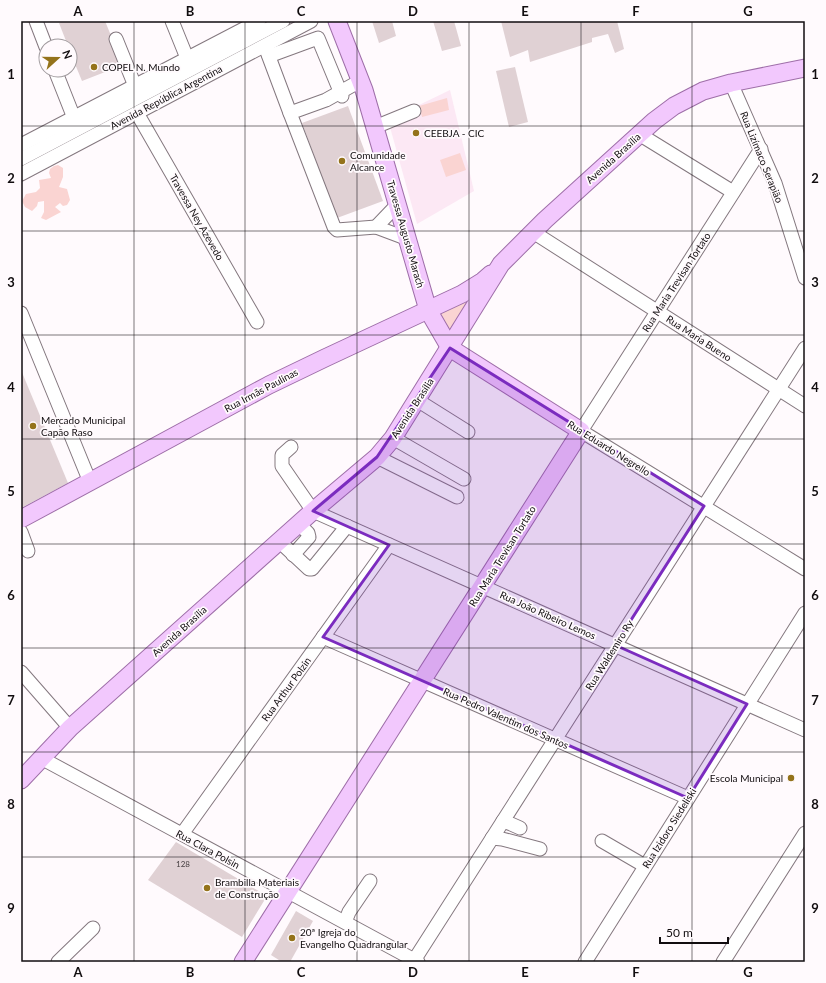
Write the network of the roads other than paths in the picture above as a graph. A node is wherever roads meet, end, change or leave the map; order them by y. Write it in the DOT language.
graph roads {
  1 [pos="36,21"];
  2 [pos="172,21"];
  3 [pos="259,21"];
  4 [pos="283,21"];
  5 [pos="311,21"];
  6 [pos="337,21"];
  7 [pos="43,38"];
  8 [pos="116,40"];
  9 [pos="267,51"];
  10 [pos="187,58"];
  11 [pos="804,71"];
  12 [pos="58,78"];
  13 [pos="731,83"];
  14 [pos="135,86"];
  15 [pos="362,86"];
  16 [pos="339,94"];
  17 [pos="414,111"];
  18 [pos="137,112"];
  19 [pos="290,113"];
  20 [pos="74,118"];
  21 [pos="375,127"];
  22 [pos="639,134"];
  23 [pos="21,145"];
  24 [pos="761,149"];
  25 [pos="21,158"];
  26 [pos="21,174"];
  27 [pos="733,192"];
  28 [pos="398,204"];
  29 [pos="376,227"];
  30 [pos="533,232"];
  31 [pos="408,239"];
  32 [pos="501,264"];
  33 [pos="805,278"];
  34 [pos="428,310"];
  35 [pos="657,312"];
  36 [pos="21,314"];
  37 [pos="257,322"];
  38 [pos="450,348"];
  39 [pos="805,348"];
  40 [pos="779,389"];
  41 [pos="417,400"];
  42 [pos="805,406"];
  43 [pos="581,431"];
  44 [pos="468,432"];
  45 [pos="393,438"];
  46 [pos="291,447"];
  47 [pos="377,458"];
  48 [pos="464,479"];
  49 [pos="90,482"];
  50 [pos="457,497"];
  51 [pos="704,506"];
  52 [pos="314,511"];
  53 [pos="21,519"];
  54 [pos="299,524"];
  55 [pos="347,526"];
  56 [pos="21,532"];
  57 [pos="279,541"];
  58 [pos="389,545"];
  59 [pos="28,551"];
  60 [pos="293,555"];
  61 [pos="805,569"];
  62 [pos="482,586"];
  63 [pos="805,613"];
  64 [pos="323,637"];
  65 [pos="615,645"];
  66 [pos="21,672"];
  67 [pos="422,681"];
  68 [pos="747,704"];
  69 [pos="70,728"];
  70 [pos="805,730"];
  71 [pos="555,740"];
  72 [pos="41,758"];
  73 [pos="21,780"];
  74 [pos="688,798"];
  75 [pos="503,821"];
  76 [pos="520,828"];
  77 [pos="805,833"];
  78 [pos="182,834"];
  79 [pos="492,838"];
  80 [pos="602,841"];
  81 [pos="540,850"];
  82 [pos="645,866"];
  83 [pos="370,880"];
  84 [pos="288,892"];
  85 [pos="345,922"];
  86 [pos="93,928"];
  87 [pos="415,961"];
  88 [pos="58,962"];
  89 [pos="243,962"];
  90 [pos="584,962"];
  91 [pos="723,962"];
  1 -- 7 [label="street"];
  2 -- 10 [label="street"];
  3 -- 10 [label="street"];
  4 -- 25 [label="street"];
  5 -- 9 [label="street, Avenida República Argentina"];
  6 -- 15 [label="main road, Travessa Augusto Marach"];
  8 -- 14 [label="street"];
  9 -- 16 [label="street"];
  9 -- 18 [label="street, Avenida República Argentina"];
  9 -- 19 [label="street"];
  10 -- 14 [label="street"];
  11 -- 13 [label="main road, Avenida Brasília"];
  12 -- 20 [label="street"];
  13 -- 22 [label="main road, Avenida Brasília"];
  13 -- 24 [label="street, Rua Lizímaco Serapião"];
  14 -- 20 [label="street"];
  15 -- 16 [label="street"];
  15 -- 21 [label="main road, Travessa Augusto Marach"];
  16 -- 19 [label="street"];
  17 -- 21 [label="street"];
  18 -- 26 [label="street, Avenida República Argentina"];
  18 -- 37 [label="street, Travessa Ney Azevedo"];
  19 -- 29 [label="street"];
  20 -- 23 [label="street"];
  21 -- 28 [label="main road, Travessa Augusto Marach"];
  22 -- 27 [label="street"];
  22 -- 30 [label="main road, Avenida Brasília"];
  24 -- 27 [label="street, Rua Maria Trevisan Tortato"];
  24 -- 33 [label="street, Rua Lizímaco Serapião"];
  27 -- 35 [label="street, Rua Maria Trevisan Tortato"];
  28 -- 29 [label="street"];
  28 -- 31 [label="main road, Travessa Augusto Marach"];
  29 -- 31 [label="street"];
  30 -- 32 [label="main road, Avenida Brasília"];
  30 -- 35 [label="street, Rua Maria Bueno"];
  31 -- 34 [label="main road, Travessa Augusto Marach"];
  32 -- 34 [label="main road, Rua Irmãs Paulinas"];
  32 -- 38 [label="main road, Avenida Brasília"];
  34 -- 38 [label="main road, Rua Eduardo Negrello"];
  34 -- 49 [label="main road, Rua Irmãs Paulinas"];
  35 -- 40 [label="street, Rua Maria Bueno"];
  35 -- 43 [label="street, Rua Maria Trevisan Tortato"];
  36 -- 49 [label="street"];
  38 -- 41 [label="main road, Avenida Brasília"];
  38 -- 43 [label="main road, Rua Eduardo Negrello"];
  39 -- 40 [label="street, Rua Waldemiro Ry"];
  40 -- 42 [label="street, Rua Maria Bueno"];
  40 -- 51 [label="street, Rua Waldemiro Ry"];
  41 -- 44 [label="street"];
  41 -- 45 [label="main road, Avenida Brasília"];
  43 -- 51 [label="street, Rua Eduardo Negrello"];
  43 -- 62 [label="main road, Rua Maria Trevisan Tortato"];
  45 -- 47 [label="main road, Avenida Brasília"];
  45 -- 48 [label="street"];
  46 -- 52 [label="street"];
  47 -- 50 [label="street"];
  47 -- 52 [label="main road, Avenida Brasília"];
  49 -- 53 [label="main road, Rua Irmãs Paulinas"];
  51 -- 61 [label="street, Rua Eduardo Negrello"];
  51 -- 65 [label="street, Rua Waldemiro Ry"];
  52 -- 54 [label="main road, Avenida Brasília"];
  52 -- 55 [label="street, Rua João Ribeiro Lemos"];
  54 -- 57 [label="main road, Avenida Brasília"];
  54 -- 60 [label="street"];
  55 -- 58 [label="street, Rua João Ribeiro Lemos"];
  55 -- 60 [label="street"];
  56 -- 59 [label="street"];
  57 -- 60 [label="street"];
  57 -- 69 [label="main road, Avenida Brasília"];
  58 -- 62 [label="street, Rua João Ribeiro Lemos"];
  58 -- 64 [label="street, Rua Arthur Polzin"];
  62 -- 65 [label="street, Rua João Ribeiro Lemos"];
  62 -- 67 [label="main road, Rua Maria Trevisan Tortato"];
  63 -- 68 [label="street, Rua Izidoro Siedeliski"];
  64 -- 67 [label="street, Rua Pedro Valentim dos Santos"];
  64 -- 78 [label="street, Rua Arthur Polzin"];
  65 -- 68 [label="street, Rua João Ribeiro Lemos"];
  65 -- 71 [label="street, Rua Waldemiro Ry"];
  66 -- 69 [label="street"];
  67 -- 71 [label="street, Rua Pedro Valentim dos Santos"];
  67 -- 84 [label="main road, Rua Maria Trevisan Tortato"];
  68 -- 70 [label="street, Rua João Ribeiro Lemos"];
  68 -- 74 [label="street, Rua Izidoro Siedeliski"];
  69 -- 72 [label="main road, Avenida Brasília"];
  71 -- 74 [label="street, Rua Pedro Valentim dos Santos"];
  71 -- 75 [label="street, Rua Waldemiro Ry"];
  72 -- 73 [label="main road, Avenida Brasília"];
  72 -- 78 [label="street, Rua Clara Polsin"];
  74 -- 82 [label="street, Rua Izidoro Siedeliski"];
  75 -- 76 [label="street"];
  75 -- 79 [label="street, Rua Waldemiro Ry"];
  77 -- 91 [label="street"];
  78 -- 84 [label="street, Rua Clara Polsin"];
  79 -- 81 [label="street"];
  79 -- 87 [label="street, Rua Waldemiro Ry"];
  80 -- 82 [label="street"];
  82 -- 90 [label="street, Rua Izidoro Siedeliski"];
  83 -- 85 [label="street"];
  84 -- 85 [label="street, Rua Clara Polsin"];
  84 -- 89 [label="main road, Rua Maria Trevisan Tortato"];
  85 -- 87 [label="street, Rua Clara Polsin"];
  86 -- 88 [label="street"];
}
